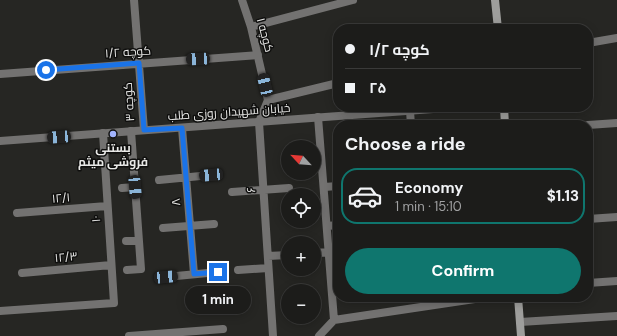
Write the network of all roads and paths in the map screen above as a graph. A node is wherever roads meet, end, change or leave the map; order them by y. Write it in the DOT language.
graph roads {
  1 [pos="134,0"];
  2 [pos="242,0"];
  3 [pos="352,0"];
  4 [pos="496,0"];
  5 [pos="498,24"];
  6 [pos="251,27"];
  7 [pos="617,38"];
  8 [pos="593,42"];
  9 [pos="258,55"];
  10 [pos="139,63"];
  11 [pos="0,74"];
  12 [pos="333,84"];
  13 [pos="268,100"];
  14 [pos="395,112"];
  15 [pos="318,117"];
  16 [pos="259,122"];
  17 [pos="617,123"];
  18 [pos="593,125"];
  19 [pos="182,128"];
  20 [pos="144,130"];
  21 [pos="131,131"];
  22 [pos="103,133"];
  23 [pos="0,141"];
  24 [pos="211,175"];
  25 [pos="186,177"];
  26 [pos="159,180"];
  27 [pos="333,186"];
  28 [pos="135,187"];
  29 [pos="324,187"];
  30 [pos="122,188"];
  31 [pos="281,189"];
  32 [pos="263,190"];
  33 [pos="232,192"];
  34 [pos="108,206"];
  35 [pos="17,213"];
  36 [pos="617,217"];
  37 [pos="593,219"];
  38 [pos="214,224"];
  39 [pos="190,226"];
  40 [pos="327,226"];
  41 [pos="333,226"];
  42 [pos="163,228"];
  43 [pos="139,241"];
  44 [pos="126,242"];
  45 [pos="321,253"];
  46 [pos="329,254"];
  47 [pos="281,255"];
  48 [pos="333,255"];
  49 [pos="268,256"];
  50 [pos="111,265"];
  51 [pos="268,268"];
  52 [pos="128,270"];
  53 [pos="238,270"];
  54 [pos="218,272"];
  55 [pos="22,273"];
  56 [pos="194,274"];
  57 [pos="166,277"];
  58 [pos="617,281"];
  59 [pos="593,283"];
  60 [pos="455,302"];
  61 [pos="518,302"];
  62 [pos="0,311"];
  63 [pos="617,316"];
  64 [pos="334,320"];
  65 [pos="520,322"];
  66 [pos="223,329"];
  67 [pos="134,336"];
  68 [pos="272,336"];
  69 [pos="319,336"];
  70 [pos="521,336"];
  1 -- 10 [label="street, کوچه ۳"];
  2 -- 6 [label="street, کوچه ۱"];
  3 -- 6 [label="street"];
  4 -- 5 [label="main road"];
  6 -- 9 [label="street, کوچه ۱"];
  7 -- 8 [label="street"];
  9 -- 10 [label="street, کوچه ۱/۲"];
  9 -- 13 [label="street, کوچه ۱"];
  10 -- 11 [label="street, کوچه ۱/۲"];
  10 -- 20 [label="street, کوچه ۳"];
  12 -- 13 [label="street"];
  13 -- 16 [label="street"];
  14 -- 15 [label="street, خیابان شهیدان روزی طلب"];
  15 -- 16 [label="street, خیابان شهیدان روزی طلب"];
  15 -- 29 [label="street"];
  16 -- 19 [label="street, خیابان شهیدان روزی طلب"];
  16 -- 32 [label="street, ۶"];
  17 -- 18 [label="street"];
  19 -- 20 [label="street, خیابان شهیدان روزی طلب"];
  19 -- 25 [label="street, ۸"];
  20 -- 21 [label="street, خیابان شهیدان روزی طلب"];
  21 -- 22 [label="street, خیابان شهیدان روزی طلب"];
  21 -- 28 [label="street"];
  22 -- 23 [label="street, خیابان شهیدان روزی طلب"];
  22 -- 34 [label="street, ۱۰"];
  24 -- 25 [label="street"];
  25 -- 26 [label="street"];
  25 -- 39 [label="street, ۸"];
  27 -- 29 [label="street"];
  28 -- 30 [label="street"];
  28 -- 43 [label="street"];
  29 -- 40 [label="street"];
  31 -- 32 [label="street"];
  32 -- 33 [label="street"];
  32 -- 49 [label="street, ۶"];
  34 -- 35 [label="street, ۱۲/۱"];
  34 -- 50 [label="street, ۱۰"];
  36 -- 37 [label="street"];
  38 -- 39 [label="street"];
  39 -- 42 [label="street"];
  39 -- 56 [label="street, ۸"];
  40 -- 41 [label="street"];
  40 -- 46 [label="street"];
  43 -- 44 [label="street"];
  43 -- 52 [label="street"];
  45 -- 46 [label="street"];
  46 -- 48 [label="street"];
  46 -- 64 [label="street"];
  47 -- 49 [label="street"];
  49 -- 51 [label="street, ۶"];
  50 -- 55 [label="street, ۱۲/۳"];
  50 -- 62 [label="street, ۱۰"];
  51 -- 53 [label="street"];
  51 -- 68 [label="street, ۶"];
  54 -- 56 [label="street"];
  56 -- 57 [label="street"];
  58 -- 59 [label="street"];
  60 -- 64 [label="street"];
  61 -- 65 [label="main road"];
  63 -- 65 [label="street"];
  64 -- 69 [label="street"];
  65 -- 70 [label="main road"];
  66 -- 67 [label="street"];
}
